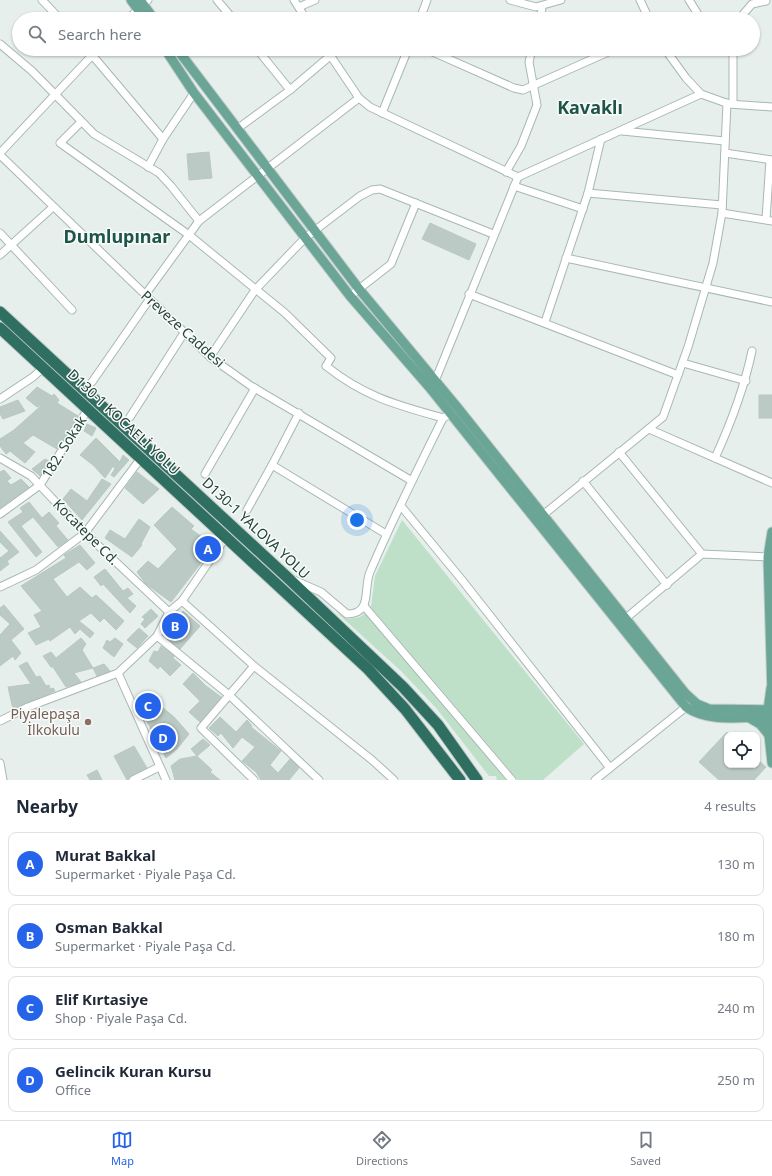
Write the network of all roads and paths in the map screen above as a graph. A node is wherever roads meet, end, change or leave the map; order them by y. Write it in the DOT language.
graph roads {
  1 [pos="42,0"];
  2 [pos="131,0"];
  3 [pos="218,0"];
  4 [pos="294,0"];
  5 [pos="315,0"];
  6 [pos="427,0"];
  7 [pos="510,0"];
  8 [pos="560,0"];
  9 [pos="640,0"];
  10 [pos="689,0"];
  11 [pos="768,1"];
  12 [pos="142,4"];
  13 [pos="542,6"];
  14 [pos="299,7"];
  15 [pos="53,12"];
  16 [pos="135,12"];
  17 [pos="148,12"];
  18 [pos="227,12"];
  19 [pos="302,12"];
  20 [pos="423,12"];
  21 [pos="542,12"];
  22 [pos="646,12"];
  23 [pos="697,12"];
  24 [pos="745,12"];
  25 [pos="0,44"];
  26 [pos="12,54"];
  27 [pos="14,56"];
  28 [pos="91,56"];
  29 [pos="93,56"];
  30 [pos="170,56"];
  31 [pos="182,56"];
  32 [pos="263,56"];
  33 [pos="324,56"];
  34 [pos="331,56"];
  35 [pos="405,56"];
  36 [pos="442,56"];
  37 [pos="530,56"];
  38 [pos="600,56"];
  39 [pos="670,56"];
  40 [pos="733,56"];
  41 [pos="534,86"];
  42 [pos="290,90"];
  43 [pos="194,93"];
  44 [pos="55,94"];
  45 [pos="701,94"];
  46 [pos="359,98"];
  47 [pos="730,104"];
  48 [pos="772,107"];
  49 [pos="382,113"];
  50 [pos="81,122"];
  51 [pos="237,129"];
  52 [pos="620,131"];
  53 [pos="163,139"];
  54 [pos="601,139"];
  55 [pos="725,141"];
  56 [pos="725,153"];
  57 [pos="0,154"];
  58 [pos="771,160"];
  59 [pos="148,166"];
  60 [pos="266,168"];
  61 [pos="506,172"];
  62 [pos="257,175"];
  63 [pos="518,177"];
  64 [pos="514,186"];
  65 [pos="588,193"];
  66 [pos="416,203"];
  67 [pos="722,205"];
  68 [pos="53,207"];
  69 [pos="583,209"];
  70 [pos="722,213"];
  71 [pos="769,220"];
  72 [pos="199,221"];
  73 [pos="314,231"];
  74 [pos="0,232"];
  75 [pos="493,234"];
  76 [pos="189,235"];
  77 [pos="305,238"];
  78 [pos="11,245"];
  79 [pos="0,255"];
  80 [pos="566,258"];
  81 [pos="705,287"];
  82 [pos="359,289"];
  83 [pos="255,290"];
  84 [pos="469,294"];
  85 [pos="350,296"];
  86 [pos="147,297"];
  87 [pos="772,302"];
  88 [pos="72,310"];
  89 [pos="0,312"];
  90 [pos="545,322"];
  91 [pos="0,328"];
  92 [pos="184,333"];
  93 [pos="752,350"];
  94 [pos="210,357"];
  95 [pos="682,363"];
  96 [pos="44,368"];
  97 [pos="678,375"];
  98 [pos="746,381"];
  99 [pos="92,382"];
  100 [pos="433,384"];
  101 [pos="255,388"];
  102 [pos="0,399"];
  103 [pos="88,408"];
  104 [pos="299,413"];
  105 [pos="450,413"];
  106 [pos="130,417"];
  107 [pos="649,429"];
  108 [pos="619,452"];
  109 [pos="0,458"];
  110 [pos="141,458"];
  111 [pos="715,458"];
  112 [pos="272,465"];
  113 [pos="205,474"];
  114 [pos="412,481"];
  115 [pos="583,481"];
  116 [pos="772,483"];
  117 [pos="40,485"];
  118 [pos="401,506"];
  119 [pos="247,510"];
  120 [pos="0,514"];
  121 [pos="543,515"];
  122 [pos="772,532"];
  123 [pos="85,533"];
  124 [pos="386,534"];
  125 [pos="226,537"];
  126 [pos="702,554"];
  127 [pos="768,557"];
  128 [pos="288,578"];
  129 [pos="667,585"];
  130 [pos="0,586"];
  131 [pos="182,601"];
  132 [pos="364,606"];
  133 [pos="170,612"];
  134 [pos="625,619"];
  135 [pos="157,636"];
  136 [pos="254,666"];
  137 [pos="118,673"];
  138 [pos="771,692"];
  139 [pos="229,695"];
  140 [pos="686,708"];
  141 [pos="770,713"];
  142 [pos="748,717"];
  143 [pos="0,721"];
  144 [pos="769,735"];
  145 [pos="772,762"];
  146 [pos="0,763"];
  147 [pos="159,767"];
  148 [pos="610,768"];
  149 [pos="3,780"];
  150 [pos="133,780"];
  151 [pos="166,780"];
  152 [pos="254,780"];
  153 [pos="319,780"];
  154 [pos="394,780"];
  155 [pos="460,780"];
  156 [pos="477,780"];
  157 [pos="512,780"];
  158 [pos="595,780"];
  1 -- 15 [label="street"];
  2 -- 12 [label="main road"];
  3 -- 18 [label="street"];
  4 -- 14 [label="street"];
  5 -- 14 [label="street"];
  6 -- 20 [label="street"];
  7 -- 13 [label="street"];
  8 -- 13 [label="street"];
  9 -- 22 [label="street"];
  10 -- 23 [label="street"];
  11 -- 24 [label="street"];
  12 -- 16 [label="street"];
  12 -- 17 [label="main road"];
  13 -- 21 [label="street"];
  14 -- 19 [label="street"];
  25 -- 26 [label="street"];
  27 -- 44 [label="street"];
  28 -- 44 [label="street"];
  29 -- 53 [label="street"];
  30 -- 43 [label="main road"];
  31 -- 51 [label="main road"];
  32 -- 42 [label="street"];
  33 -- 42 [label="street"];
  34 -- 46 [label="street"];
  35 -- 49 [label="street"];
  36 -- 41 [label="street"];
  37 -- 41 [label="street"];
  38 -- 41 [label="street"];
  39 -- 45 [label="street"];
  40 -- 47 [label="street"];
  41 -- 61 [label="street"];
  42 -- 51 [label="street"];
  43 -- 53 [label="street"];
  43 -- 62 [label="main road"];
  44 -- 50 [label="street"];
  44 -- 57 [label="street"];
  45 -- 47 [label="street"];
  45 -- 52 [label="street"];
  46 -- 49 [label="street"];
  46 -- 60 [label="street"];
  47 -- 48 [label="street"];
  47 -- 55 [label="street"];
  49 -- 61 [label="street"];
  50 -- 59 [label="street"];
  50 -- 76 [label="street"];
  51 -- 60 [label="main road"];
  52 -- 54 [label="street"];
  52 -- 55 [label="street"];
  53 -- 59 [label="street"];
  54 -- 63 [label="street"];
  54 -- 65 [label="street"];
  55 -- 56 [label="street"];
  56 -- 58 [label="street"];
  56 -- 67 [label="street"];
  57 -- 68 [label="street, Preveze Caddesi"];
  58 -- 71 [label="street"];
  59 -- 72 [label="street"];
  60 -- 62 [label="street"];
  60 -- 73 [label="main road"];
  61 -- 63 [label="street"];
  62 -- 72 [label="street"];
  62 -- 77 [label="main road"];
  63 -- 64 [label="street"];
  64 -- 69 [label="street"];
  64 -- 75 [label="street"];
  65 -- 67 [label="street"];
  65 -- 69 [label="street"];
  66 -- 73 [label="street"];
  66 -- 75 [label="street"];
  66 -- 82 [label="street"];
  67 -- 70 [label="street"];
  68 -- 78 [label="street"];
  68 -- 86 [label="street, Preveze Caddesi"];
  69 -- 80 [label="street"];
  70 -- 71 [label="street"];
  70 -- 81 [label="street"];
  72 -- 76 [label="street"];
  73 -- 77 [label="street"];
  73 -- 82 [label="main road"];
  74 -- 78 [label="street"];
  75 -- 84 [label="street"];
  76 -- 83 [label="street"];
  76 -- 86 [label="street"];
  77 -- 83 [label="street"];
  77 -- 85 [label="main road"];
  78 -- 79 [label="street"];
  78 -- 88 [label="street"];
  80 -- 81 [label="street"];
  80 -- 90 [label="street"];
  81 -- 87 [label="street"];
  81 -- 95 [label="street"];
  82 -- 85 [label="street"];
  82 -- 100 [label="main road"];
  83 -- 94 [label="street"];
  83 -- 105 [label="street"];
  84 -- 90 [label="street"];
  84 -- 100 [label="street"];
  85 -- 100 [label="main road"];
  86 -- 92 [label="street, Preveze Caddesi"];
  86 -- 99 [label="street"];
  89 -- 128 [label="highway, D130-1 YALOVA YOLU"];
  90 -- 97 [label="street"];
  91 -- 96 [label="highway, D130-1 KOCAELİ YOLU"];
  92 -- 94 [label="street, Preveze Caddesi"];
  92 -- 106 [label="street"];
  93 -- 98 [label="street"];
  94 -- 101 [label="street, Preveze Caddesi"];
  95 -- 97 [label="street"];
  95 -- 98 [label="street"];
  96 -- 102 [label="street"];
  96 -- 103 [label="highway, D130-1 KOCAELİ YOLU"];
  97 -- 107 [label="street"];
  98 -- 111 [label="street"];
  100 -- 105 [label="main road"];
  101 -- 104 [label="street, Preveze Caddesi"];
  101 -- 113 [label="street"];
  103 -- 110 [label="highway, D130-1 KOCAELİ YOLU"];
  103 -- 117 [label="street, 182. Sokak"];
  104 -- 112 [label="street"];
  104 -- 114 [label="street, Preveze Caddesi"];
  105 -- 114 [label="street"];
  105 -- 121 [label="main road"];
  105 -- 140 [label="main road"];
  107 -- 108 [label="street"];
  107 -- 111 [label="street"];
  108 -- 115 [label="street"];
  108 -- 126 [label="street"];
  109 -- 117 [label="street, Kocatepe Cd."];
  110 -- 123 [label="street"];
  110 -- 125 [label="highway, D130-1 KOCAELİ YOLU"];
  111 -- 116 [label="street"];
  112 -- 119 [label="street"];
  112 -- 124 [label="street"];
  114 -- 118 [label="street"];
  115 -- 121 [label="street"];
  115 -- 129 [label="street"];
  117 -- 120 [label="street"];
  117 -- 123 [label="street, Kocatepe Cd."];
  118 -- 124 [label="street"];
  118 -- 148 [label="street"];
  121 -- 134 [label="main road"];
  122 -- 127 [label="main road"];
  123 -- 130 [label="street"];
  123 -- 133 [label="street, Kocatepe Cd."];
  124 -- 132 [label="street"];
  125 -- 131 [label="street"];
  125 -- 155 [label="highway, D130-1 KOCAELİ YOLU"];
  126 -- 127 [label="street"];
  126 -- 129 [label="street"];
  127 -- 138 [label="main road"];
  128 -- 132 [label="street"];
  128 -- 156 [label="highway, D130-1 YALOVA YOLU"];
  129 -- 134 [label="street"];
  131 -- 133 [label="street"];
  131 -- 136 [label="street"];
  132 -- 157 [label="street"];
  133 -- 135 [label="street"];
  134 -- 141 [label="main road"];
  135 -- 137 [label="street"];
  135 -- 139 [label="street"];
  136 -- 139 [label="street"];
  136 -- 154 [label="street"];
  137 -- 143 [label="street"];
  137 -- 147 [label="street"];
  138 -- 141 [label="main road"];
  139 -- 152 [label="street"];
  139 -- 153 [label="street"];
  140 -- 142 [label="main road"];
  140 -- 148 [label="street"];
  141 -- 142 [label="main road"];
  141 -- 144 [label="main road"];
  142 -- 144 [label="main road"];
  144 -- 145 [label="main road"];
  146 -- 149 [label="street"];
  147 -- 150 [label="street"];
  147 -- 151 [label="street"];
  148 -- 158 [label="street"];
}
